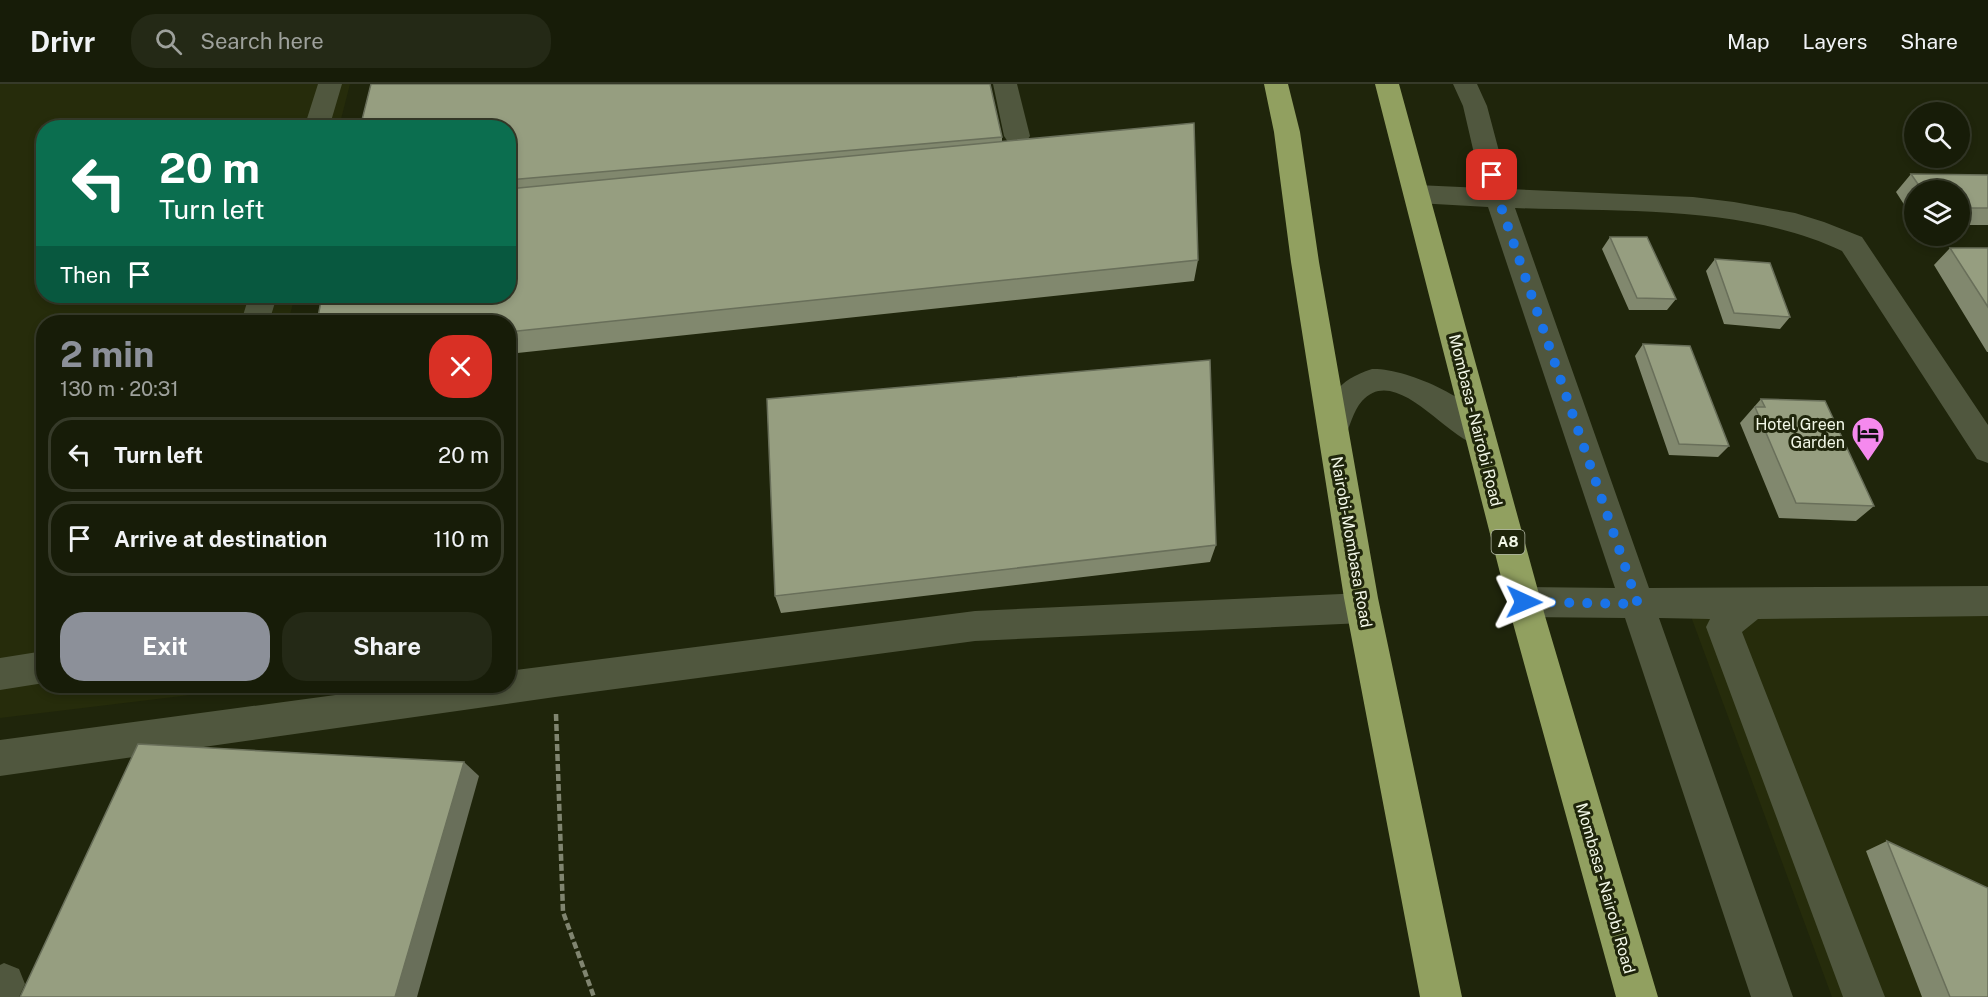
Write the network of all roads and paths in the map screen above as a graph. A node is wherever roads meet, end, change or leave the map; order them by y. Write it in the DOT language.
graph roads {
  1 [pos="330,84"];
  2 [pos="1005,84"];
  3 [pos="1276,84"];
  4 [pos="1387,84"];
  5 [pos="1465,84"];
  6 [pos="319,120"];
  7 [pos="1017,136"];
  8 [pos="1417,194"];
  9 [pos="1498,198"];
  10 [pos="1333,430"];
  11 [pos="1480,433"];
  12 [pos="1988,450"];
  13 [pos="1524,602"];
  14 [pos="1988,602"];
  15 [pos="1638,604"];
  16 [pos="1751,604"];
  17 [pos="1363,608"];
  18 [pos="36,668"];
  19 [pos="0,674"];
  20 [pos="555,681"];
  21 [pos="516,686"];
  22 [pos="469,693"];
  23 [pos="0,758"];
  24 [pos="594,997"];
  25 [pos="1441,997"];
  26 [pos="1637,997"];
  27 [pos="1772,997"];
  28 [pos="1864,997"];
  1 -- 6 [label="street"];
  2 -- 7 [label="street"];
  3 -- 10 [label="highway, Nairobi-Mombasa Road"];
  4 -- 8 [label="highway, Mombasa - Nairobi Road / A8"];
  5 -- 9 [label="street"];
  8 -- 9 [label="street"];
  8 -- 11 [label="highway, Mombasa - Nairobi Road / A8"];
  9 -- 12 [label="street"];
  9 -- 15 [label="street"];
  10 -- 11 [label="street"];
  10 -- 17 [label="highway, Nairobi-Mombasa Road"];
  11 -- 13 [label="highway, Mombasa - Nairobi Road / A8"];
  13 -- 15 [label="street"];
  13 -- 26 [label="highway, Mombasa - Nairobi Road / A8"];
  14 -- 16 [label="street"];
  15 -- 16 [label="street"];
  15 -- 27 [label="street"];
  16 -- 28 [label="street"];
  17 -- 20 [label="street"];
  17 -- 25 [label="highway, Nairobi-Mombasa Road"];
  18 -- 19 [label="street"];
  20 -- 21 [label="street"];
  20 -- 24 [label="path"];
  22 -- 23 [label="street"];
}
